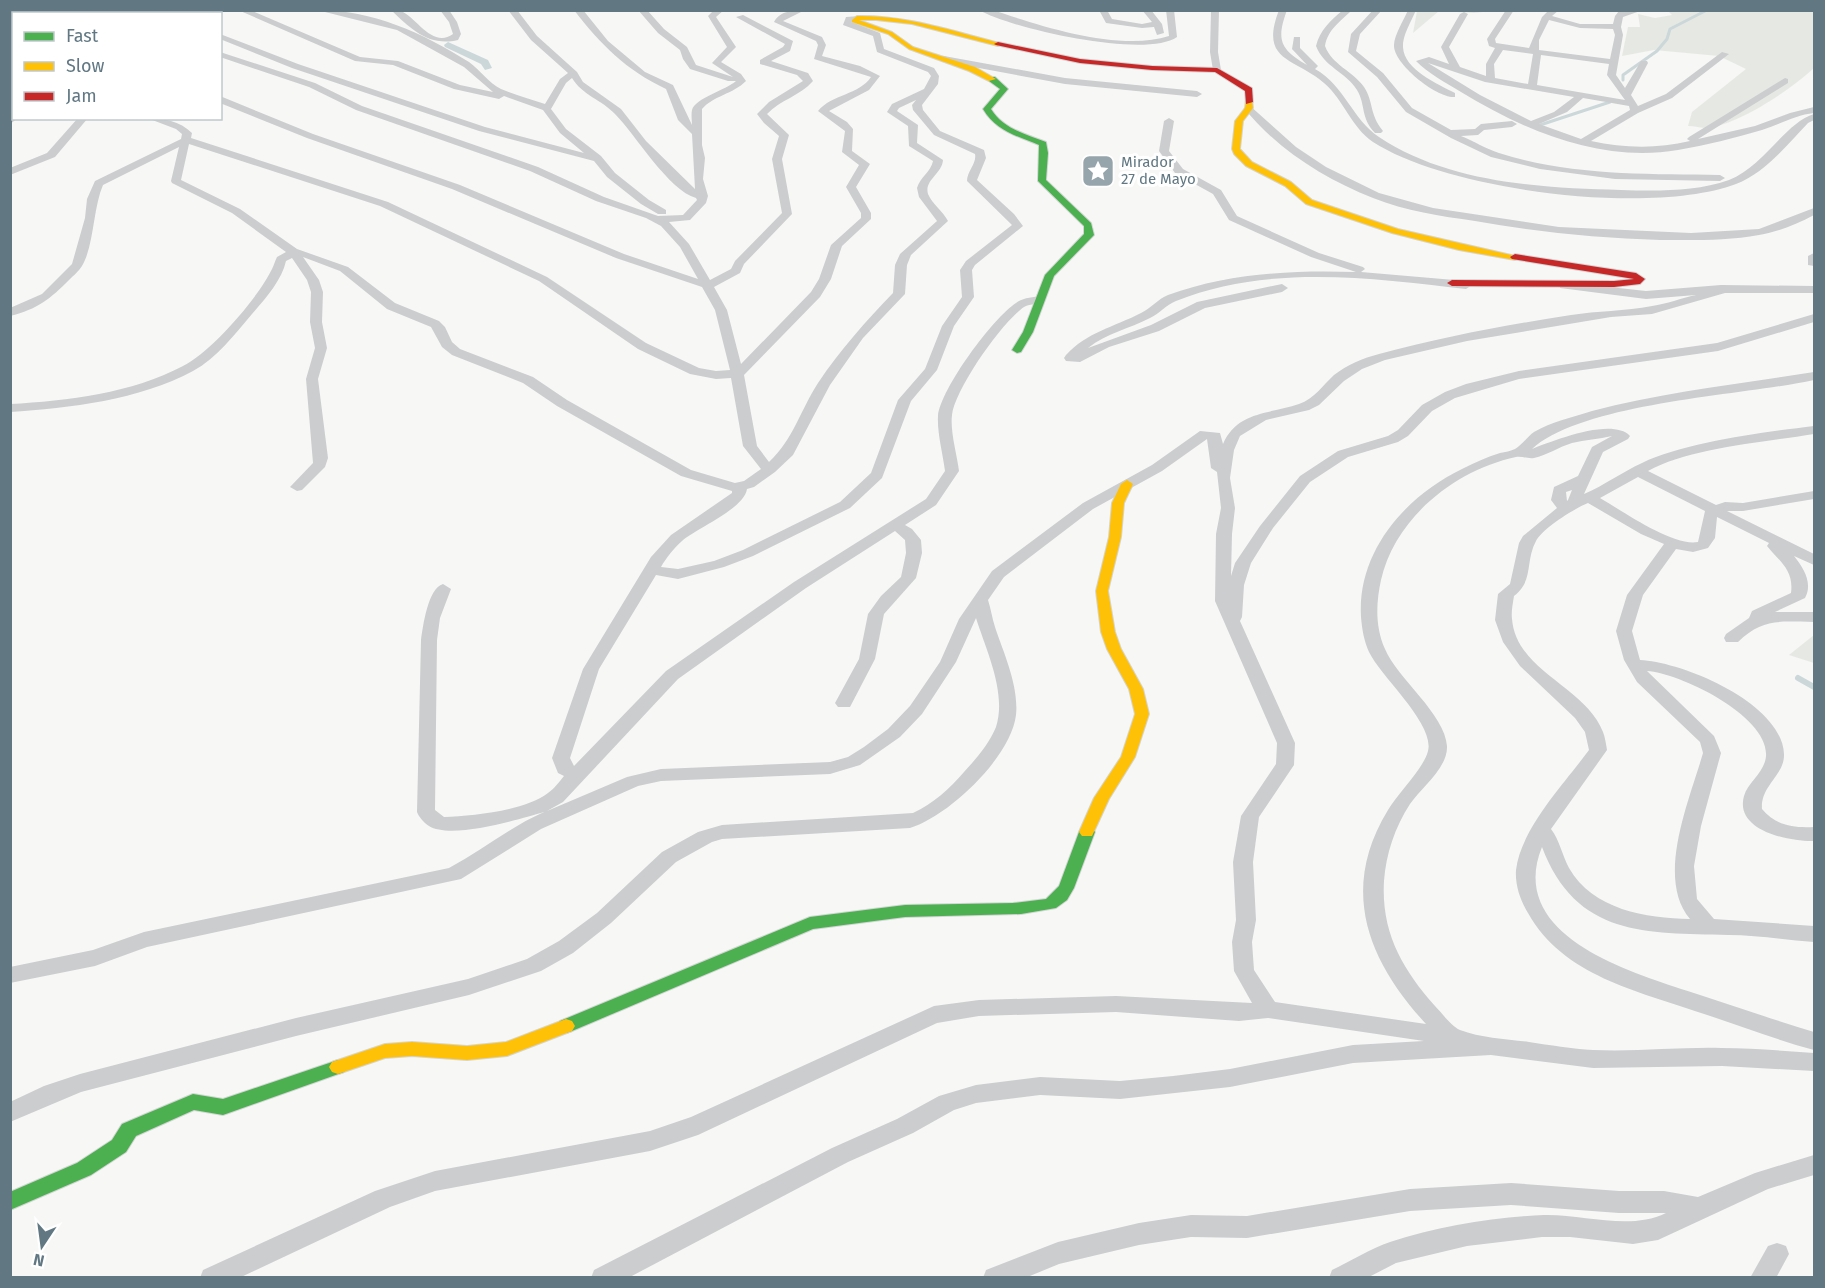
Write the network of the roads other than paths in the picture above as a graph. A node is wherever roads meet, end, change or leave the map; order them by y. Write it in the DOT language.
graph roads {
  1 [pos="243,10"];
  2 [pos="321,10"];
  3 [pos="395,10"];
  4 [pos="444,10"];
  5 [pos="512,10"];
  6 [pos="578,10"];
  7 [pos="642,10"];
  8 [pos="720,10"];
  9 [pos="801,10"];
  10 [pos="983,10"];
  11 [pos="1102,10"];
  12 [pos="1146,10"];
  13 [pos="1170,10"];
  14 [pos="1215,10"];
  15 [pos="1283,10"];
  16 [pos="1348,10"];
  17 [pos="1378,10"];
  18 [pos="1412,10"];
  19 [pos="1510,10"];
  20 [pos="1555,10"];
  21 [pos="1639,10"];
  22 [pos="1464,14"];
  23 [pos="740,17"];
  24 [pos="1546,17"];
  25 [pos="857,18"];
  26 [pos="1158,24"];
  27 [pos="1617,27"];
  28 [pos="413,31"];
  29 [pos="222,37"];
  30 [pos="1297,39"];
  31 [pos="1165,41"];
  32 [pos="1398,41"];
  33 [pos="1500,47"];
  34 [pos="1537,53"];
  35 [pos="1725,54"];
  36 [pos="222,55"];
  37 [pos="1417,55"];
  38 [pos="944,59"];
  39 [pos="1613,62"];
  40 [pos="1644,63"];
  41 [pos="1456,69"];
  42 [pos="1217,70"];
  43 [pos="979,73"];
  44 [pos="574,74"];
  45 [pos="1327,80"];
  46 [pos="1491,80"];
  47 [pos="1785,81"];
  48 [pos="1016,82"];
  49 [pos="741,83"];
  50 [pos="1532,87"];
  51 [pos="1044,88"];
  52 [pos="928,91"];
  53 [pos="1074,93"];
  54 [pos="1197,94"];
  55 [pos="1581,95"];
  56 [pos="1626,95"];
  57 [pos="222,100"];
  58 [pos="520,100"];
  59 [pos="1634,107"];
  60 [pos="546,108"];
  61 [pos="1249,108"];
  62 [pos="1815,110"];
  63 [pos="1815,117"];
  64 [pos="82,120"];
  65 [pos="157,120"];
  66 [pos="1169,121"];
  67 [pos="1512,124"];
  68 [pos="1530,124"];
  69 [pos="698,133"];
  70 [pos="1449,133"];
  71 [pos="186,140"];
  72 [pos="1584,141"];
  73 [pos="1681,146"];
  74 [pos="1395,148"];
  75 [pos="1594,152"];
  76 [pos="597,158"];
  77 [pos="10,172"];
  78 [pos="1740,178"];
  79 [pos="703,196"];
  80 [pos="1815,211"];
  81 [pos="658,219"];
  82 [pos="673,219"];
  83 [pos="294,252"];
  84 [pos="1382,277"];
  85 [pos="1452,283"];
  86 [pos="706,285"];
  87 [pos="1282,288"];
  88 [pos="1721,289"];
  89 [pos="1815,290"];
  90 [pos="1038,300"];
  91 [pos="10,312"];
  92 [pos="1815,318"];
  93 [pos="1017,350"];
  94 [pos="737,373"];
  95 [pos="1815,376"];
  96 [pos="10,408"];
  97 [pos="1815,430"];
  98 [pos="1520,452"];
  99 [pos="771,469"];
  100 [pos="1224,470"];
  101 [pos="1637,471"];
  102 [pos="1127,484"];
  103 [pos="297,487"];
  104 [pos="740,487"];
  105 [pos="1815,495"];
  106 [pos="1577,503"];
  107 [pos="1743,507"];
  108 [pos="1715,510"];
  109 [pos="897,526"];
  110 [pos="1762,534"];
  111 [pos="1672,544"];
  112 [pos="1815,560"];
  113 [pos="652,569"];
  114 [pos="443,589"];
  115 [pos="980,600"];
  116 [pos="1815,617"];
  117 [pos="1757,619"];
  118 [pos="1231,621"];
  119 [pos="1732,638"];
  120 [pos="1635,665"];
  121 [pos="844,703"];
  122 [pos="578,775"];
  123 [pos="1541,830"];
  124 [pos="1815,834"];
  125 [pos="1710,928"];
  126 [pos="1815,934"];
  127 [pos="10,975"];
  128 [pos="1268,1010"];
  129 [pos="1451,1036"];
  130 [pos="1815,1041"];
  131 [pos="1491,1046"];
  132 [pos="1815,1062"];
  133 [pos="10,1113"];
  134 [pos="1815,1165"];
  135 [pos="10,1201"];
  136 [pos="1695,1209"];
  137 [pos="1777,1254"];
  138 [pos="212,1278"];
  139 [pos="603,1278"];
  140 [pos="995,1278"];
  141 [pos="1341,1278"];
  142 [pos="1762,1278"];
  1 -- 58 [label="street"];
  2 -- 28 [label="street"];
  3 -- 28 [label="street"];
  4 -- 28 [label="street"];
  5 -- 44 [label="street"];
  6 -- 69 [label="street"];
  7 -- 49 [label="street"];
  8 -- 49 [label="street"];
  9 -- 94 [label="street"];
  10 -- 31 [label="street"];
  11 -- 26 [label="street"];
  12 -- 26 [label="street"];
  13 -- 31 [label="street"];
  14 -- 42 [label="street"];
  15 -- 45 [label="street"];
  16 -- 74 [label="street"];
  17 -- 70 [label="street"];
  18 -- 32 [label="street"];
  19 -- 33 [label="street"];
  20 -- 24 [label="street"];
  21 -- 27 [label="street"];
  22 -- 41 [label="street"];
  23 -- 86 [label="street"];
  24 -- 27 [label="street"];
  24 -- 34 [label="street"];
  25 -- 38 [label="street"];
  25 -- 42 [label="street"];
  25 -- 52 [label="street"];
  26 -- 31 [label="street"];
  27 -- 39 [label="street"];
  28 -- 58 [label="street"];
  29 -- 76 [label="street"];
  30 -- 45 [label="street"];
  32 -- 37 [label="street"];
  32 -- 67 [label="street"];
  33 -- 34 [label="street"];
  33 -- 46 [label="street"];
  34 -- 39 [label="street"];
  34 -- 50 [label="street"];
  35 -- 59 [label="street"];
  36 -- 81 [label="street"];
  37 -- 41 [label="street"];
  37 -- 68 [label="street"];
  38 -- 43 [label="street"];
  38 -- 54 [label="street"];
  39 -- 56 [label="street"];
  40 -- 56 [label="street"];
  41 -- 46 [label="street"];
  42 -- 61 [label="street"];
  43 -- 48 [label="street"];
  43 -- 90 [label="street"];
  44 -- 60 [label="street"];
  44 -- 79 [label="street"];
  45 -- 74 [label="street"];
  46 -- 50 [label="street"];
  47 -- 73 [label="street"];
  49 -- 69 [label="street"];
  50 -- 55 [label="street"];
  51 -- 53 [label="street"];
  52 -- 99 [label="street"];
  52 -- 113 [label="street"];
  55 -- 59 [label="street"];
  55 -- 68 [label="street"];
  56 -- 59 [label="street"];
  57 -- 86 [label="street"];
  58 -- 60 [label="street"];
  59 -- 72 [label="street"];
  60 -- 76 [label="street"];
  61 -- 80 [label="street"];
  61 -- 85 [label="street"];
  62 -- 73 [label="street"];
  63 -- 78 [label="street"];
  64 -- 77 [label="street"];
  65 -- 71 [label="street"];
  66 -- 84 [label="street"];
  67 -- 70 [label="street"];
  67 -- 75 [label="street"];
  68 -- 72 [label="street"];
  69 -- 79 [label="street"];
  70 -- 78 [label="street"];
  71 -- 83 [label="street"];
  71 -- 91 [label="street"];
  71 -- 94 [label="street"];
  72 -- 73 [label="street"];
  74 -- 78 [label="street"];
  76 -- 82 [label="street"];
  79 -- 82 [label="street"];
  81 -- 82 [label="street"];
  81 -- 86 [label="street"];
  83 -- 96 [label="street"];
  83 -- 103 [label="street"];
  83 -- 104 [label="street"];
  84 -- 85 [label="street"];
  84 -- 87 [label="street"];
  85 -- 88 [label="street"];
  86 -- 94 [label="street"];
  88 -- 89 [label="street"];
  88 -- 100 [label="street"];
  90 -- 93 [label="street"];
  90 -- 109 [label="street"];
  92 -- 118 [label="street"];
  94 -- 99 [label="street"];
  95 -- 98 [label="street"];
  97 -- 101 [label="street"];
  98 -- 106 [label="street"];
  98 -- 129 [label="street"];
  99 -- 104 [label="street"];
  100 -- 102 [label="street"];
  100 -- 118 [label="street"];
  101 -- 106 [label="street"];
  101 -- 108 [label="street"];
  102 -- 115 [label="street"];
  102 -- 135 [label="street"];
  104 -- 113 [label="street"];
  105 -- 107 [label="street"];
  106 -- 111 [label="street"];
  106 -- 123 [label="street"];
  107 -- 108 [label="street"];
  107 -- 110 [label="street"];
  108 -- 110 [label="street"];
  108 -- 111 [label="street"];
  109 -- 121 [label="street"];
  109 -- 122 [label="street"];
  110 -- 112 [label="street"];
  110 -- 117 [label="street"];
  111 -- 120 [label="street"];
  113 -- 122 [label="street"];
  114 -- 122 [label="street"];
  115 -- 127 [label="street"];
  115 -- 133 [label="street"];
  116 -- 117 [label="street"];
  117 -- 119 [label="street"];
  118 -- 128 [label="street"];
  120 -- 124 [label="street"];
  120 -- 125 [label="street"];
  123 -- 125 [label="street"];
  123 -- 130 [label="street"];
  125 -- 126 [label="street"];
  128 -- 129 [label="street"];
  128 -- 138 [label="street"];
  129 -- 131 [label="street"];
  131 -- 132 [label="street"];
  131 -- 139 [label="street"];
  134 -- 136 [label="street"];
  136 -- 140 [label="street"];
  136 -- 141 [label="street"];
  137 -- 142 [label="street"];
}
